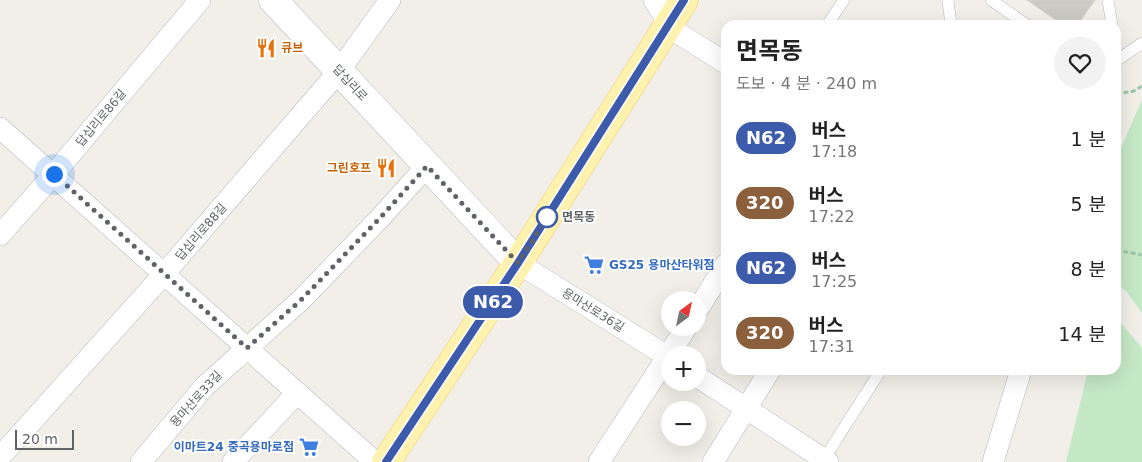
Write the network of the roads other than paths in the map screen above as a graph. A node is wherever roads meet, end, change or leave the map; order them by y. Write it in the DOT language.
graph roads {
  1 [pos="200,0"];
  2 [pos="273,0"];
  3 [pos="390,0"];
  4 [pos="654,0"];
  5 [pos="684,0"];
  6 [pos="844,0"];
  7 [pos="948,0"];
  8 [pos="991,0"];
  9 [pos="1108,0"];
  10 [pos="830,20"];
  11 [pos="950,20"];
  12 [pos="1020,20"];
  13 [pos="1111,20"];
  14 [pos="669,25"];
  15 [pos="1142,42"];
  16 [pos="1121,57"];
  17 [pos="721,60"];
  18 [pos="339,71"];
  19 [pos="0,128"];
  20 [pos="427,166"];
  21 [pos="54,174"];
  22 [pos="0,235"];
  23 [pos="518,263"];
  24 [pos="721,272"];
  25 [pos="164,274"];
  26 [pos="706,296"];
  27 [pos="247,348"];
  28 [pos="661,352"];
  29 [pos="661,369"];
  30 [pos="767,375"];
  31 [pos="878,375"];
  32 [pos="1020,375"];
  33 [pos="706,382"];
  34 [pos="298,393"];
  35 [pos="746,409"];
  36 [pos="0,457"];
  37 [pos="145,458"];
  38 [pos="825,461"];
  39 [pos="233,462"];
  40 [pos="375,462"];
  41 [pos="386,462"];
  42 [pos="599,462"];
  43 [pos="713,462"];
  44 [pos="993,462"];
  1 -- 21 [label="street, 답십리로86길"];
  2 -- 18 [label="street, 답십리로"];
  3 -- 18 [label="street, 답십리로88길"];
  4 -- 14 [label="street"];
  5 -- 14 [label="main road"];
  6 -- 10 [label="lane"];
  7 -- 11 [label="lane"];
  8 -- 12 [label="lane"];
  9 -- 13 [label="lane"];
  14 -- 17 [label="street"];
  14 -- 23 [label="main road"];
  15 -- 16 [label="lane"];
  18 -- 20 [label="street, 답십리로"];
  18 -- 25 [label="street, 답십리로88길"];
  19 -- 21 [label="street"];
  20 -- 23 [label="street, 답십리로"];
  20 -- 27 [label="street"];
  21 -- 22 [label="street, 답십리로86길"];
  21 -- 25 [label="street"];
  23 -- 28 [label="street, 용마산로36길"];
  23 -- 41 [label="main road"];
  24 -- 26 [label="street"];
  25 -- 27 [label="street"];
  25 -- 36 [label="street, 답십리로88길"];
  27 -- 34 [label="street"];
  27 -- 37 [label="street, 용마산로33길"];
  29 -- 42 [label="street"];
  30 -- 35 [label="street"];
  31 -- 38 [label="lane"];
  32 -- 44 [label="street"];
  33 -- 35 [label="street"];
  34 -- 39 [label="street"];
  34 -- 40 [label="street"];
  35 -- 38 [label="street"];
  35 -- 43 [label="street"];
}
